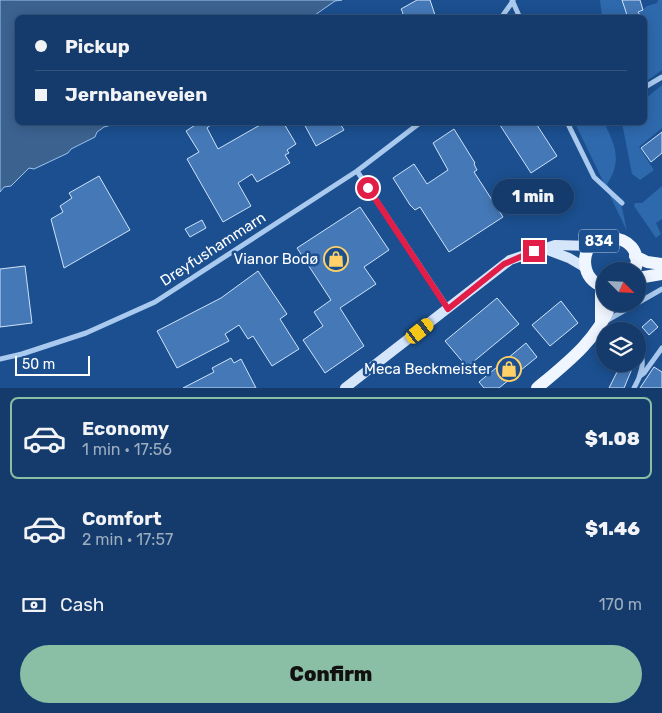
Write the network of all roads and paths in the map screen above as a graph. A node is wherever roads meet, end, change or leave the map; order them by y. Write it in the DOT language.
graph roads {
  1 [pos="513,0"];
  2 [pos="503,15"];
  3 [pos="519,15"];
  4 [pos="662,77"];
  5 [pos="647,86"];
  6 [pos="416,125"];
  7 [pos="568,125"];
  8 [pos="357,172"];
  9 [pos="622,203"];
  10 [pos="592,246"];
  11 [pos="545,249"];
  12 [pos="635,256"];
  13 [pos="635,262"];
  14 [pos="662,264"];
  15 [pos="586,268"];
  16 [pos="662,274"];
  17 [pos="646,277"];
  18 [pos="596,283"];
  19 [pos="662,289"];
  20 [pos="448,309"];
  21 [pos="608,322"];
  22 [pos="596,335"];
  23 [pos="662,348"];
  24 [pos="0,359"];
  25 [pos="640,372"];
  26 [pos="640,376"];
  27 [pos="345,388"];
  28 [pos="538,388"];
  29 [pos="634,388"];
  1 -- 2 [label="street"];
  1 -- 3 [label="street"];
  4 -- 5 [label="street"];
  6 -- 8 [label="street, Dreyfushammarn"];
  7 -- 9 [label="street"];
  8 -- 20 [label="street"];
  8 -- 24 [label="street, Dreyfushammarn"];
  10 -- 11 [label="street"];
  10 -- 12 [label="main road, 834"];
  10 -- 15 [label="main road, 834"];
  11 -- 15 [label="street"];
  11 -- 20 [label="street"];
  12 -- 13 [label="main road, 834"];
  12 -- 14 [label="main road, 834"];
  15 -- 18 [label="main road, 834"];
  16 -- 17 [label="main road"];
  19 -- 21 [label="street"];
  20 -- 27 [label="street"];
  22 -- 28 [label="main road"];
  23 -- 26 [label="street"];
  25 -- 26 [label="street"];
  26 -- 29 [label="street"];
}
